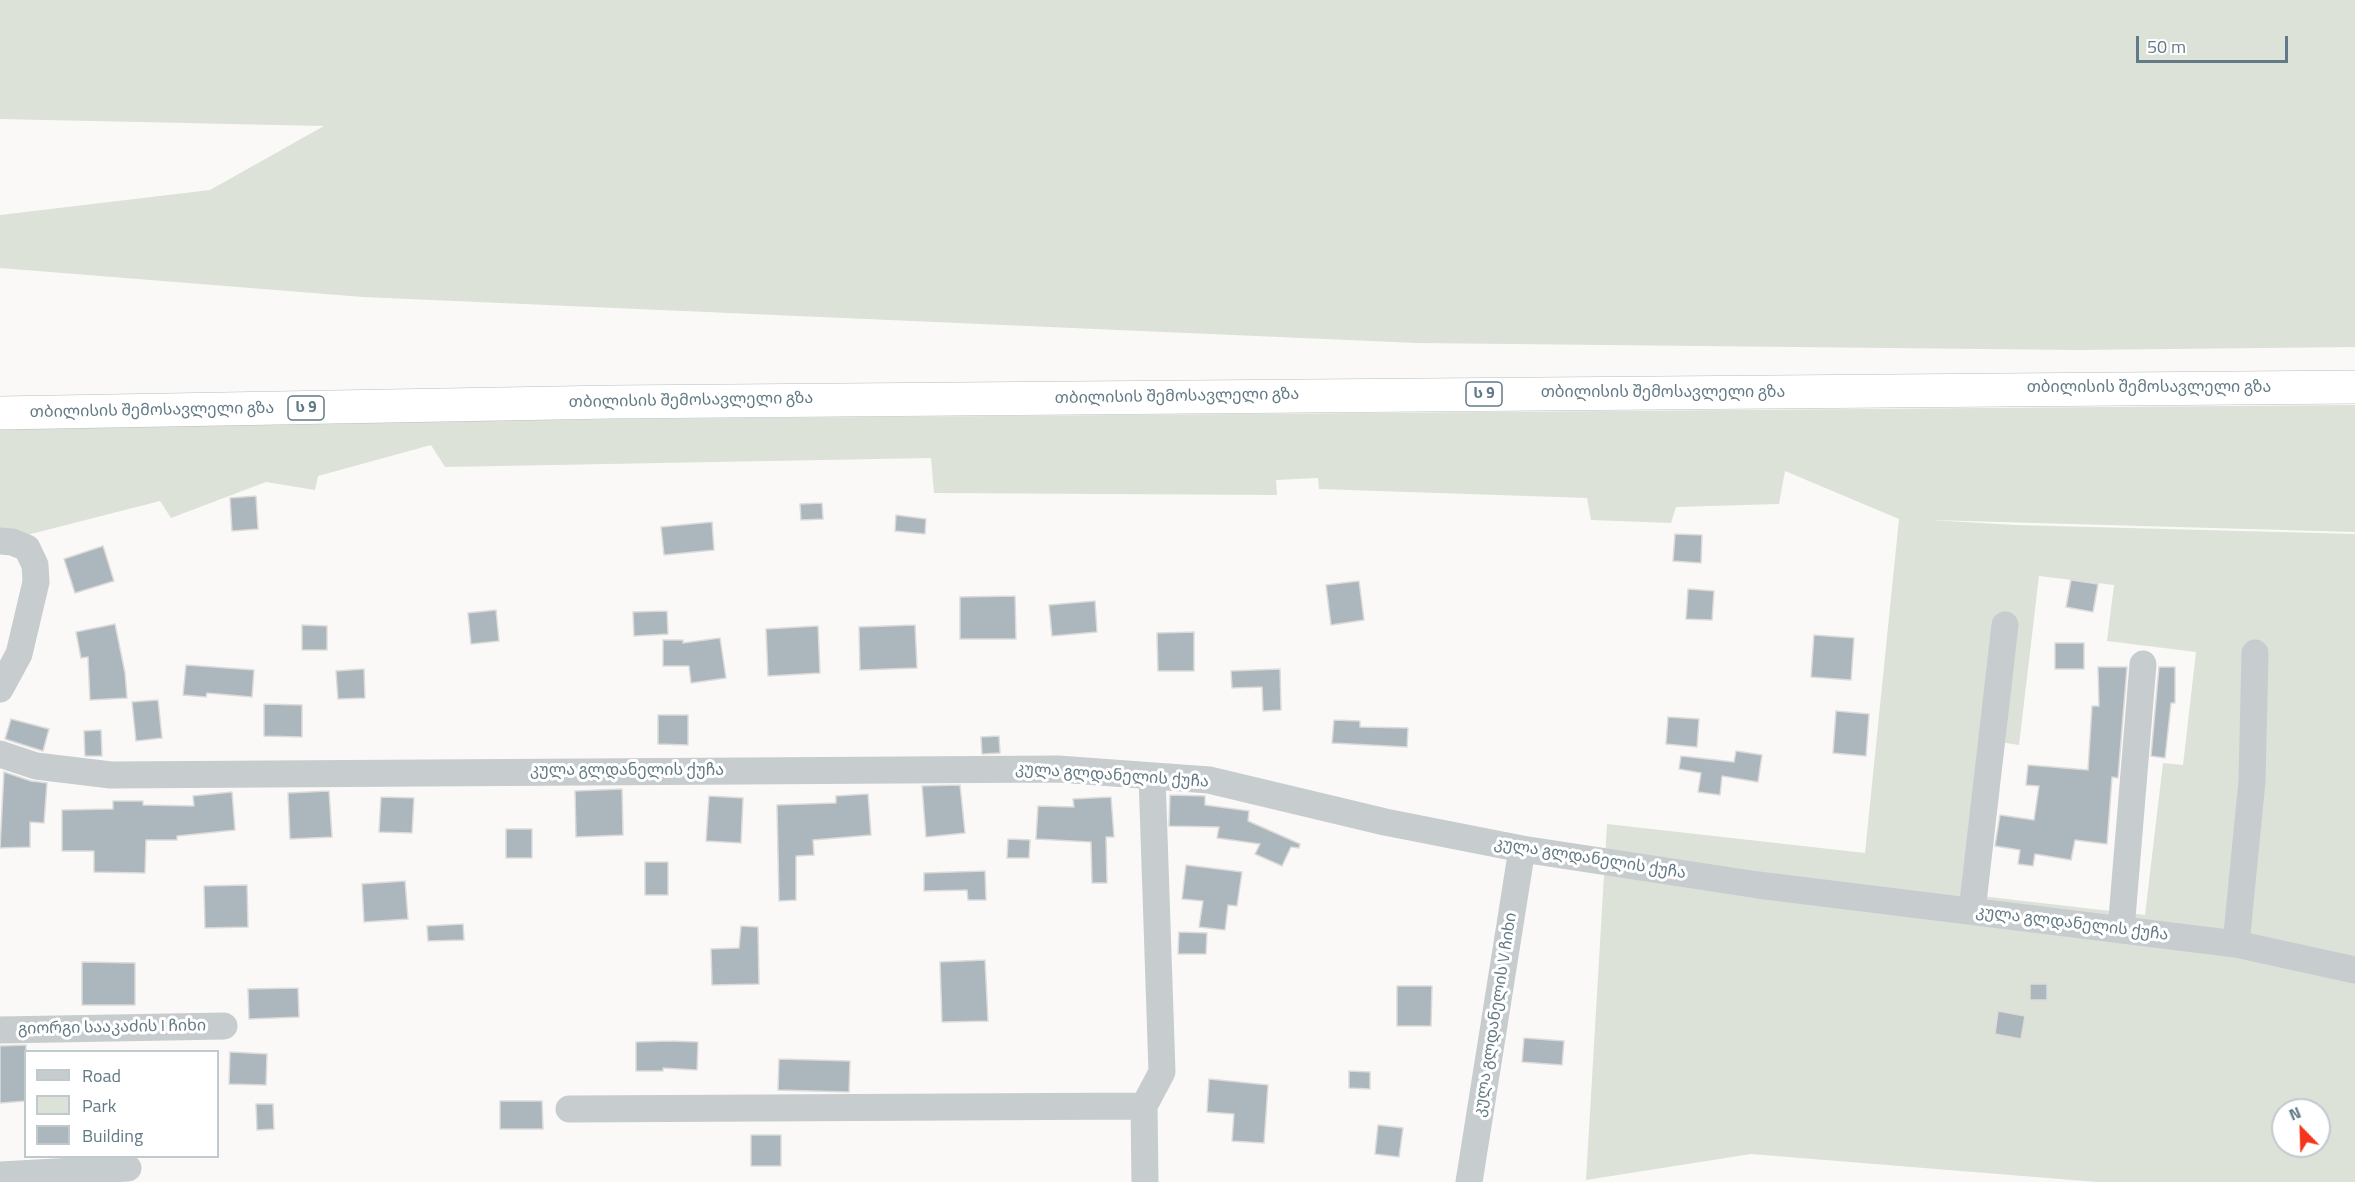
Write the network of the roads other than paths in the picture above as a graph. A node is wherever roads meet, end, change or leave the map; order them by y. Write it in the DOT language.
graph roads {
  1 [pos="2355,387"];
  2 [pos="0,413"];
  3 [pos="0,541"];
  4 [pos="2005,625"];
  5 [pos="2255,653"];
  6 [pos="2143,664"];
  7 [pos="0,689"];
  8 [pos="0,754"];
  9 [pos="1152,776"];
  10 [pos="1522,849"];
  11 [pos="1972,911"];
  12 [pos="2121,930"];
  13 [pos="2236,945"];
  14 [pos="2355,970"];
  15 [pos="224,1026"];
  16 [pos="0,1030"];
  17 [pos="1144,1106"];
  18 [pos="569,1109"];
  19 [pos="128,1168"];
  20 [pos="0,1175"];
  21 [pos="1145,1182"];
  22 [pos="1469,1182"];
  1 -- 2 [label="highway, თბილისის შემოსავლელი გზა / ს 9"];
  3 -- 7 [label="street"];
  4 -- 11 [label="street"];
  5 -- 13 [label="street"];
  6 -- 12 [label="street"];
  8 -- 9 [label="street, კულა გლდანელის ქუჩა"];
  9 -- 10 [label="street, კულა გლდანელის ქუჩა"];
  9 -- 17 [label="street"];
  10 -- 11 [label="street, კულა გლდანელის ქუჩა"];
  10 -- 22 [label="street, კულა გლდანელის V ჩიხი"];
  11 -- 12 [label="street, კულა გლდანელის ქუჩა"];
  12 -- 13 [label="street, კულა გლდანელის ქუჩა"];
  13 -- 14 [label="street, კულა გლდანელის ქუჩა"];
  15 -- 16 [label="street, გიორგი სააკაძის I ჩიხი"];
  17 -- 18 [label="street"];
  17 -- 21 [label="street"];
  19 -- 20 [label="street"];
}
